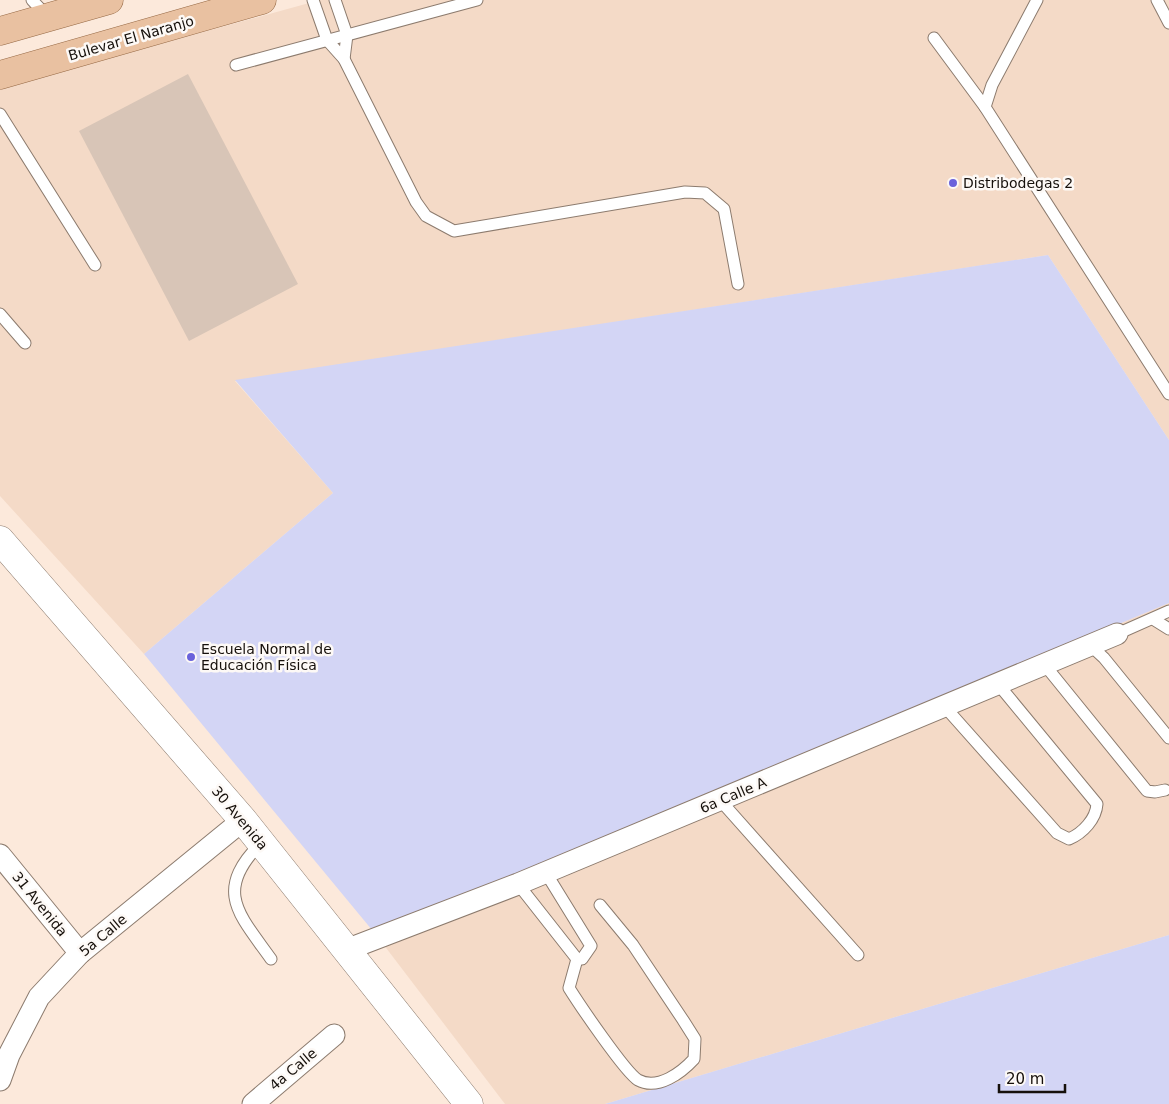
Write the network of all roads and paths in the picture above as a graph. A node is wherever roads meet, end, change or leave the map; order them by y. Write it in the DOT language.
graph roads {
  1 [pos="109,0"];
  2 [pos="262,0"];
  3 [pos="313,0"];
  4 [pos="334,0"];
  5 [pos="477,0"];
  6 [pos="1037,0"];
  7 [pos="1157,0"];
  8 [pos="40,9"];
  9 [pos="1169,23"];
  10 [pos="0,31"];
  11 [pos="347,35"];
  12 [pos="934,38"];
  13 [pos="327,40"];
  14 [pos="344,59"];
  15 [pos="236,65"];
  16 [pos="0,75"];
  17 [pos="985,107"];
  18 [pos="0,114"];
  19 [pos="95,265"];
  20 [pos="738,284"];
  21 [pos="0,314"];
  22 [pos="25,344"];
  23 [pos="1169,394"];
  24 [pos="0,540"];
  25 [pos="1169,611"];
  26 [pos="1153,619"];
  27 [pos="1169,629"];
  28 [pos="1118,634"];
  29 [pos="1090,645"];
  30 [pos="1044,664"];
  31 [pos="998,684"];
  32 [pos="945,707"];
  33 [pos="1169,738"];
  34 [pos="1165,790"];
  35 [pos="720,800"];
  36 [pos="243,820"];
  37 [pos="261,843"];
  38 [pos="0,855"];
  39 [pos="546,873"];
  40 [pos="518,884"];
  41 [pos="600,904"];
  42 [pos="346,950"];
  43 [pos="80,954"];
  44 [pos="858,954"];
  45 [pos="271,959"];
  46 [pos="576,960"];
  47 [pos="334,1035"];
  48 [pos="0,1080"];
  49 [pos="253,1104"];
  50 [pos="469,1104"];
  1 -- 8 [label="main road"];
  2 -- 16 [label="main road, Bulevar El Naranjo"];
  3 -- 13 [label="lane"];
  4 -- 11 [label="lane"];
  5 -- 11 [label="lane"];
  6 -- 17 [label="lane"];
  7 -- 9 [label="lane"];
  8 -- 10 [label="main road"];
  11 -- 13 [label="lane"];
  11 -- 14 [label="lane"];
  12 -- 17 [label="lane"];
  13 -- 14 [label="lane"];
  13 -- 15 [label="lane"];
  14 -- 20 [label="lane"];
  17 -- 23 [label="lane"];
  18 -- 19 [label="lane"];
  21 -- 22 [label="lane"];
  24 -- 36 [label="street, 30 Avenida"];
  25 -- 26 [label="lane"];
  26 -- 27 [label="lane"];
  26 -- 28 [label="lane"];
  28 -- 29 [label="street, 6a Calle A"];
  29 -- 30 [label="street, 6a Calle A"];
  29 -- 33 [label="lane"];
  30 -- 31 [label="street, 6a Calle A"];
  30 -- 34 [label="lane"];
  31 -- 32 [label="street, 6a Calle A"];
  31 -- 32 [label="lane"];
  32 -- 35 [label="street, 6a Calle A"];
  35 -- 39 [label="street, 6a Calle A"];
  35 -- 44 [label="lane"];
  36 -- 37 [label="street, 30 Avenida"];
  36 -- 43 [label="street, 5a Calle"];
  37 -- 42 [label="street, 30 Avenida"];
  37 -- 45 [label="lane"];
  38 -- 43 [label="street, 31 Avenida"];
  39 -- 40 [label="street, 6a Calle A"];
  39 -- 46 [label="lane"];
  40 -- 42 [label="street, 6a Calle A"];
  40 -- 46 [label="lane"];
  41 -- 46 [label="lane"];
  42 -- 50 [label="street, 30 Avenida"];
  43 -- 48 [label="street, 5a Calle"];
  47 -- 49 [label="street, 4a Calle"];
}
